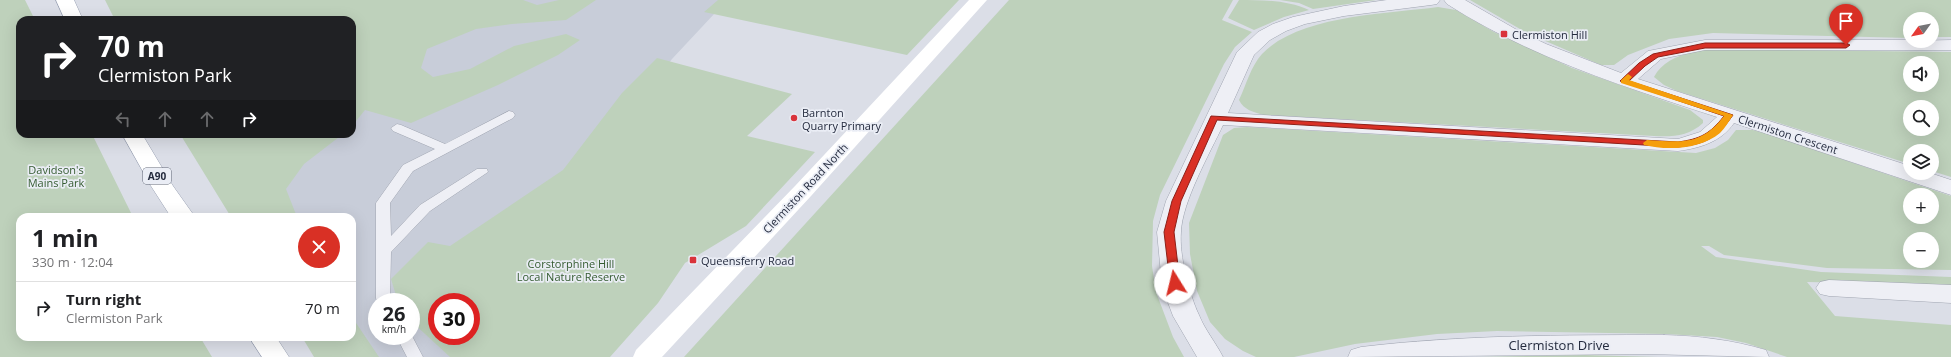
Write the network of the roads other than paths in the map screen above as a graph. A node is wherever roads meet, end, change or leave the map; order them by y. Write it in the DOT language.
graph roads {
  1 [pos="65,0"];
  2 [pos="978,0"];
  3 [pos="1431,0"];
  4 [pos="1453,0"];
  5 [pos="72,16"];
  6 [pos="1951,45"];
  7 [pos="1624,81"];
  8 [pos="509,115"];
  9 [pos="1729,115"];
  10 [pos="1214,118"];
  11 [pos="397,128"];
  12 [pos="134,138"];
  13 [pos="446,149"];
  14 [pos="482,172"];
  15 [pos="1951,188"];
  16 [pos="181,213"];
  17 [pos="384,251"];
  18 [pos="1829,288"];
  19 [pos="383,293"];
  20 [pos="1951,294"];
  21 [pos="265,341"];
  22 [pos="409,345"];
  23 [pos="276,357"];
  24 [pos="415,357"];
  25 [pos="646,357"];
  26 [pos="1210,357"];
  27 [pos="1361,357"];
  28 [pos="1756,357"];
  1 -- 5 [label="street"];
  2 -- 25 [label="street, Clermiston Road North"];
  3 -- 10 [label="street"];
  4 -- 7 [label="street, Clermiston Crescent"];
  6 -- 7 [label="street"];
  7 -- 9 [label="street, Clermiston Crescent"];
  8 -- 13 [label="lane"];
  9 -- 10 [label="street"];
  9 -- 15 [label="street, Clermiston Crescent"];
  10 -- 26 [label="street"];
  11 -- 13 [label="lane"];
  12 -- 16 [label="street, A90"];
  13 -- 17 [label="lane"];
  14 -- 17 [label="lane"];
  17 -- 19 [label="lane"];
  18 -- 20 [label="street"];
  21 -- 23 [label="street"];
  22 -- 24 [label="lane"];
  27 -- 28 [label="street, Clermiston Drive"];
}
